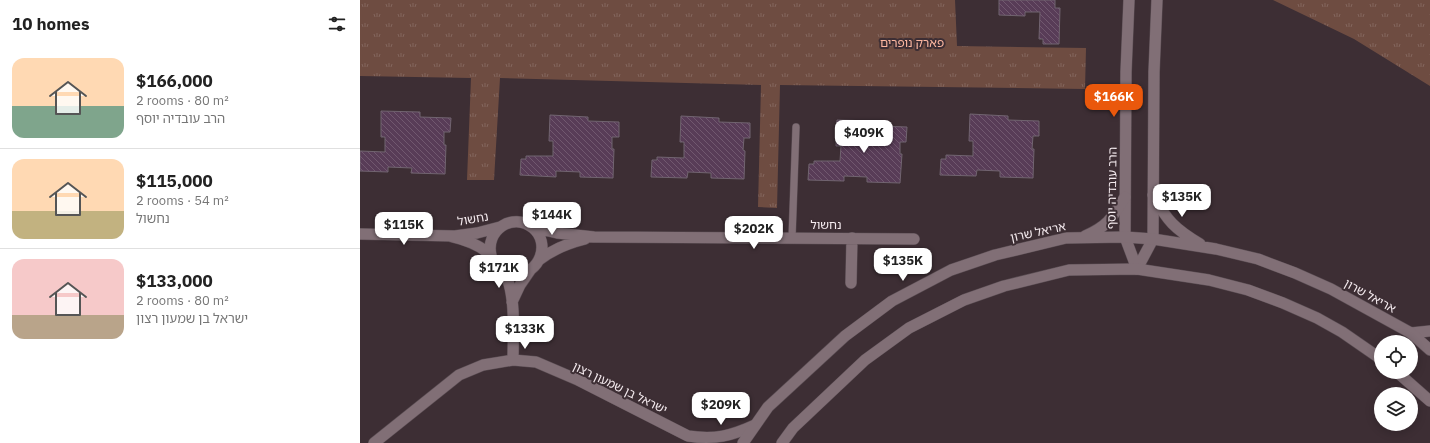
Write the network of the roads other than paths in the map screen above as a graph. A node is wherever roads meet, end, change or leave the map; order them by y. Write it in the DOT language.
graph roads {
  1 [pos="1129,0"];
  2 [pos="1157,0"];
  3 [pos="796,127"];
  4 [pos="1153,195"];
  5 [pos="1125,197"];
  6 [pos="501,226"];
  7 [pos="532,227"];
  8 [pos="360,234"];
  9 [pos="449,236"];
  10 [pos="594,237"];
  11 [pos="1125,237"];
  12 [pos="792,238"];
  13 [pos="852,238"];
  14 [pos="1081,238"];
  15 [pos="914,239"];
  16 [pos="1153,239"];
  17 [pos="1203,247"];
  18 [pos="491,255"];
  19 [pos="539,260"];
  20 [pos="531,269"];
  21 [pos="1137,269"];
  22 [pos="502,270"];
  23 [pos="851,284"];
  24 [pos="512,302"];
  25 [pos="1430,331"];
  26 [pos="1411,333"];
  27 [pos="1430,350"];
  28 [pos="1374,354"];
  29 [pos="513,360"];
  30 [pos="1405,379"];
  31 [pos="1430,401"];
  32 [pos="756,425"];
  33 [pos="691,440"];
  34 [pos="374,443"];
  35 [pos="743,443"];
  36 [pos="782,443"];
  1 -- 5 [label="street, הרב עובדיה יוסף"];
  2 -- 4 [label="street"];
  3 -- 12 [label="lane"];
  4 -- 16 [label="street"];
  4 -- 17 [label="street"];
  5 -- 11 [label="street, הרב עובדיה יוסף"];
  5 -- 14 [label="street"];
  6 -- 7 [label="street"];
  6 -- 9 [label="street, נחשול"];
  6 -- 18 [label="street"];
  7 -- 10 [label="street, נחשול"];
  7 -- 19 [label="street"];
  8 -- 9 [label="street, נחשול"];
  9 -- 18 [label="street, נחשול"];
  10 -- 12 [label="street, נחשול"];
  10 -- 19 [label="street, נחשול"];
  11 -- 14 [label="street, אריאל שרון"];
  11 -- 16 [label="street, אריאל שרון"];
  11 -- 21 [label="street, הרב עובדיה יוסף"];
  12 -- 13 [label="street, נחשול"];
  13 -- 15 [label="street, נחשול"];
  13 -- 23 [label="street"];
  14 -- 32 [label="street, אריאל שרון"];
  16 -- 17 [label="street, אריאל שרון"];
  16 -- 21 [label="street"];
  17 -- 26 [label="street, אריאל שרון"];
  18 -- 22 [label="street"];
  19 -- 20 [label="street"];
  20 -- 22 [label="street"];
  20 -- 24 [label="street"];
  21 -- 28 [label="street"];
  21 -- 36 [label="street"];
  22 -- 24 [label="street"];
  24 -- 29 [label="street"];
  25 -- 26 [label="street"];
  26 -- 27 [label="street, אריאל שרון"];
  29 -- 33 [label="street, ישראל בן שמעון רצון"];
  29 -- 34 [label="street, ישראל בן שמעון רצון"];
  30 -- 31 [label="street"];
  32 -- 33 [label="street, ישראל בן שמעון רצון"];
  32 -- 35 [label="street, אריאל שרון"];
}
